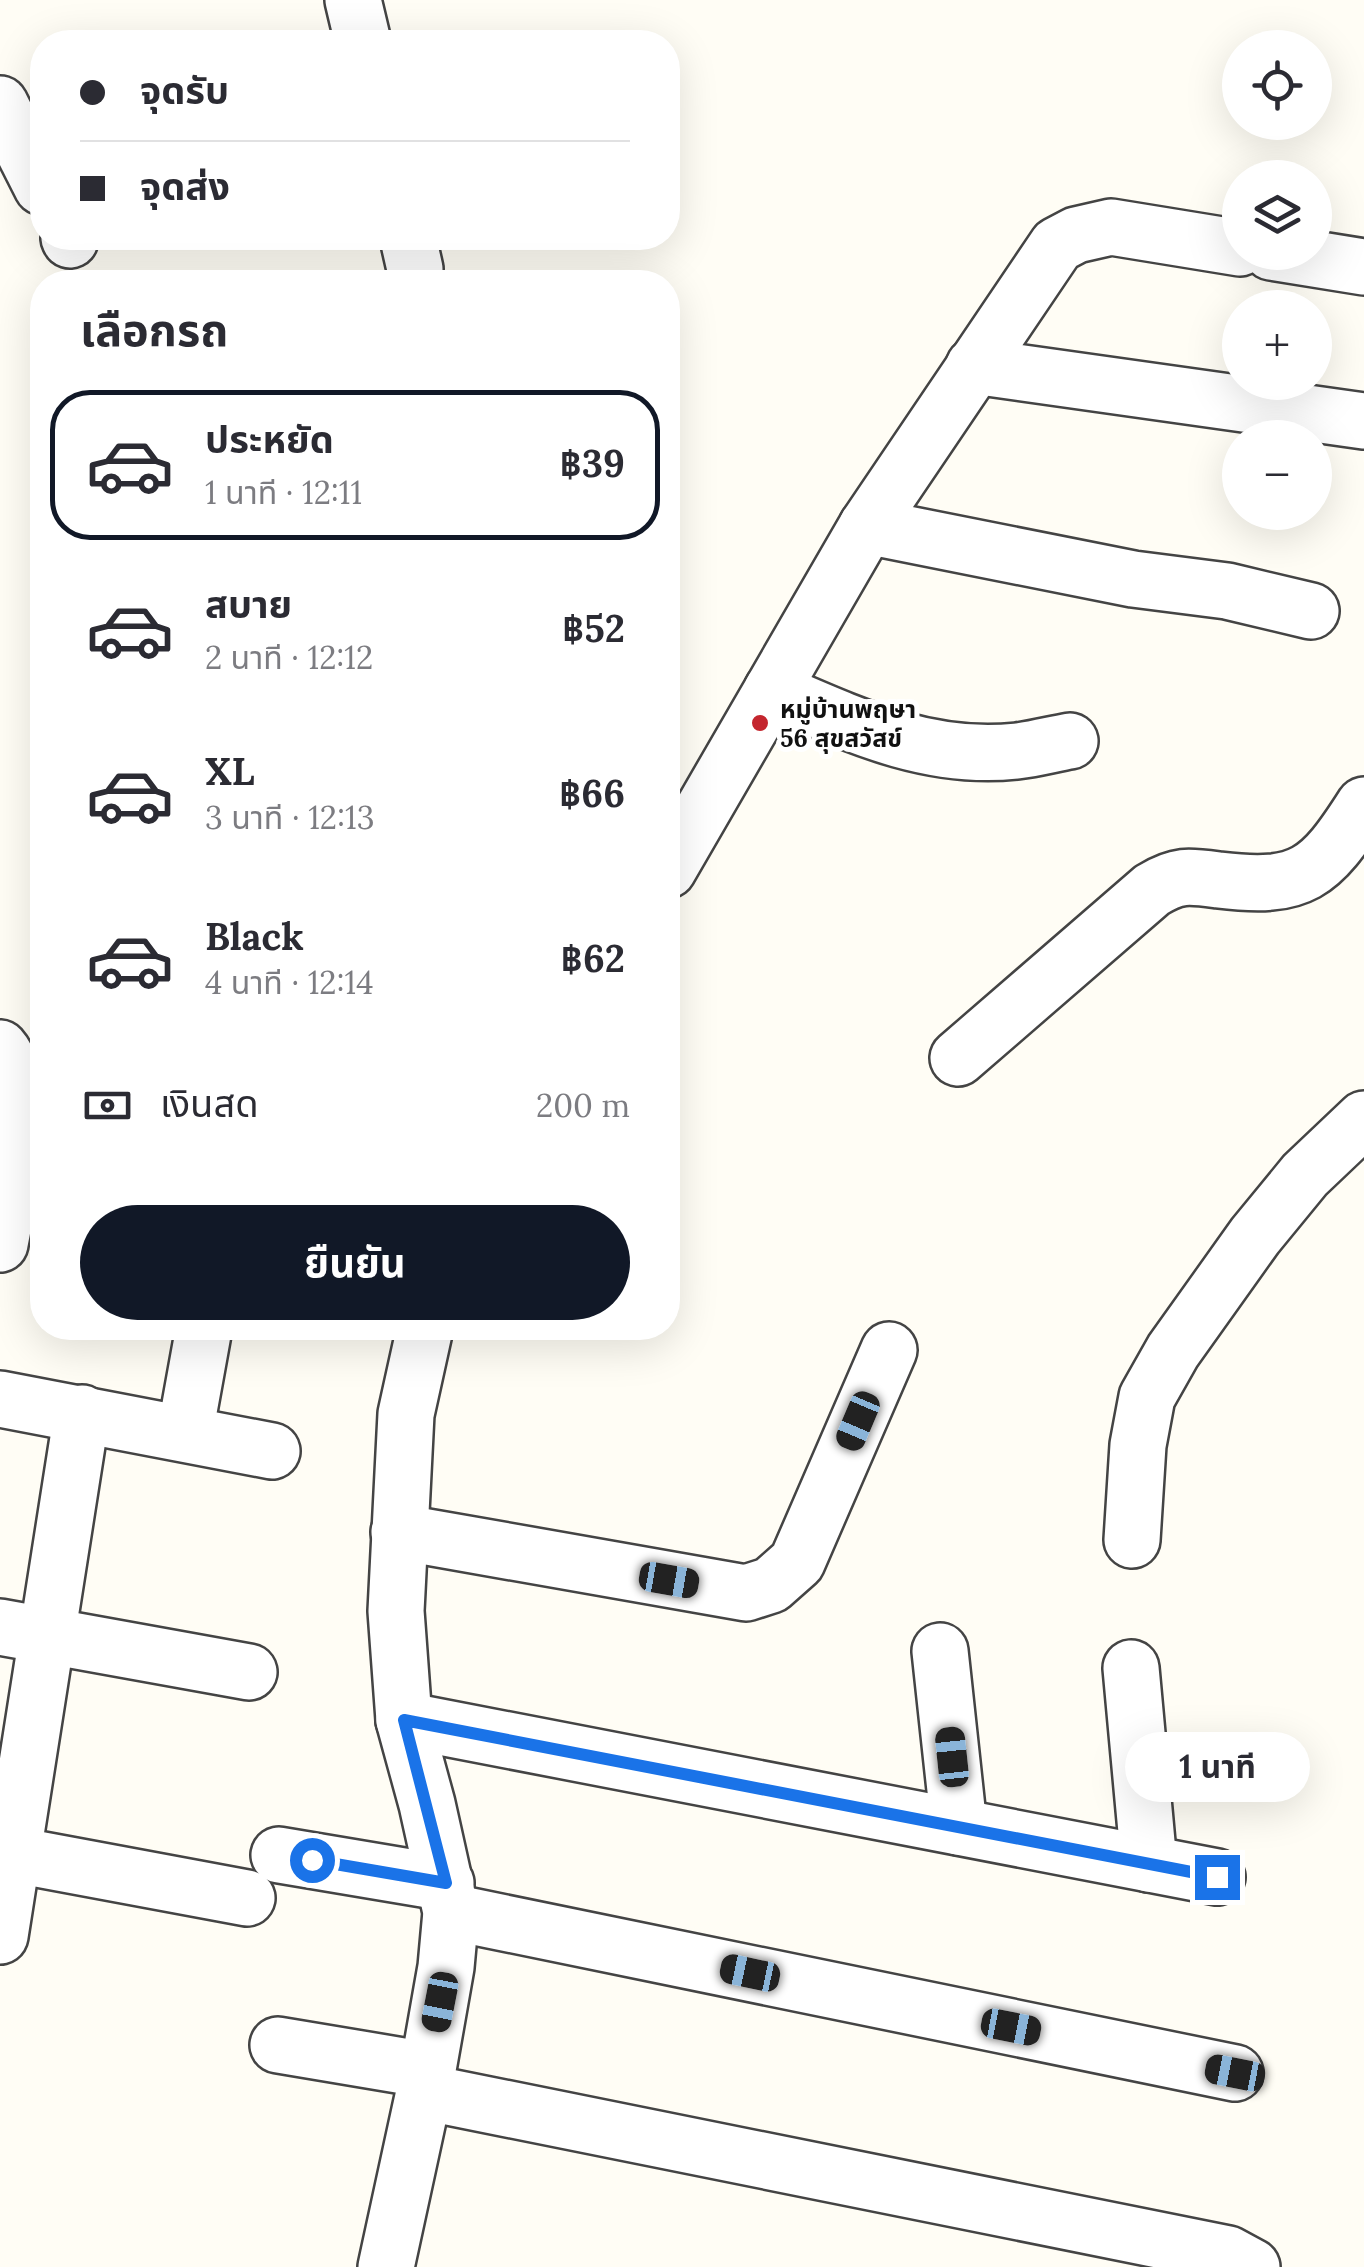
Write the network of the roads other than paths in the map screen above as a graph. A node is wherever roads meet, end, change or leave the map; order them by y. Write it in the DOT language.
graph roads {
  1 [pos="354,0"];
  2 [pos="360,30"];
  3 [pos="0,104"];
  4 [pos="30,163"];
  5 [pos="1222,245"];
  6 [pos="1332,262"];
  7 [pos="1364,267"];
  8 [pos="974,366"];
  9 [pos="1364,421"];
  10 [pos="868,526"];
  11 [pos="1311,611"];
  12 [pos="772,690"];
  13 [pos="1070,741"];
  14 [pos="1364,804"];
  15 [pos="680,849"];
  16 [pos="0,1048"];
  17 [pos="958,1058"];
  18 [pos="1364,1119"];
  19 [pos="0,1244"];
  20 [pos="202,1340"];
  21 [pos="422,1340"];
  22 [pos="889,1350"];
  23 [pos="0,1399"];
  24 [pos="82,1414"];
  25 [pos="185,1433"];
  26 [pos="272,1451"];
  27 [pos="399,1532"];
  28 [pos="1132,1540"];
  29 [pos="24,1631"];
  30 [pos="940,1651"];
  31 [pos="1131,1668"];
  32 [pos="249,1672"];
  33 [pos="404,1720"];
  34 [pos="959,1827"];
  35 [pos="5,1853"];
  36 [pos="278,1855"];
  37 [pos="1149,1864"];
  38 [pos="1217,1877"];
  39 [pos="247,1898"];
  40 [pos="448,1898"];
  41 [pos="0,1936"];
  42 [pos="278,2045"];
  43 [pos="1235,2073"];
  44 [pos="426,2081"];
  45 [pos="386,2267"];
  46 [pos="1252,2267"];
  1 -- 2 [label="street"];
  3 -- 4 [label="street"];
  5 -- 8 [label="street"];
  6 -- 7 [label="street"];
  8 -- 9 [label="street"];
  8 -- 10 [label="street"];
  10 -- 11 [label="street"];
  10 -- 12 [label="street"];
  12 -- 13 [label="street"];
  12 -- 15 [label="street"];
  14 -- 17 [label="street"];
  16 -- 19 [label="street"];
  18 -- 28 [label="street"];
  20 -- 25 [label="street"];
  21 -- 27 [label="street"];
  22 -- 27 [label="street"];
  23 -- 24 [label="street"];
  24 -- 25 [label="street"];
  24 -- 29 [label="street"];
  25 -- 26 [label="street"];
  27 -- 33 [label="street"];
  29 -- 32 [label="street"];
  29 -- 35 [label="street"];
  30 -- 34 [label="street"];
  31 -- 37 [label="street"];
  33 -- 34 [label="street"];
  33 -- 40 [label="street"];
  34 -- 37 [label="street"];
  35 -- 39 [label="street"];
  35 -- 41 [label="street"];
  36 -- 40 [label="street"];
  37 -- 38 [label="street"];
  40 -- 43 [label="street"];
  40 -- 44 [label="street"];
  42 -- 44 [label="street"];
  44 -- 45 [label="street"];
  44 -- 46 [label="street"];
}
